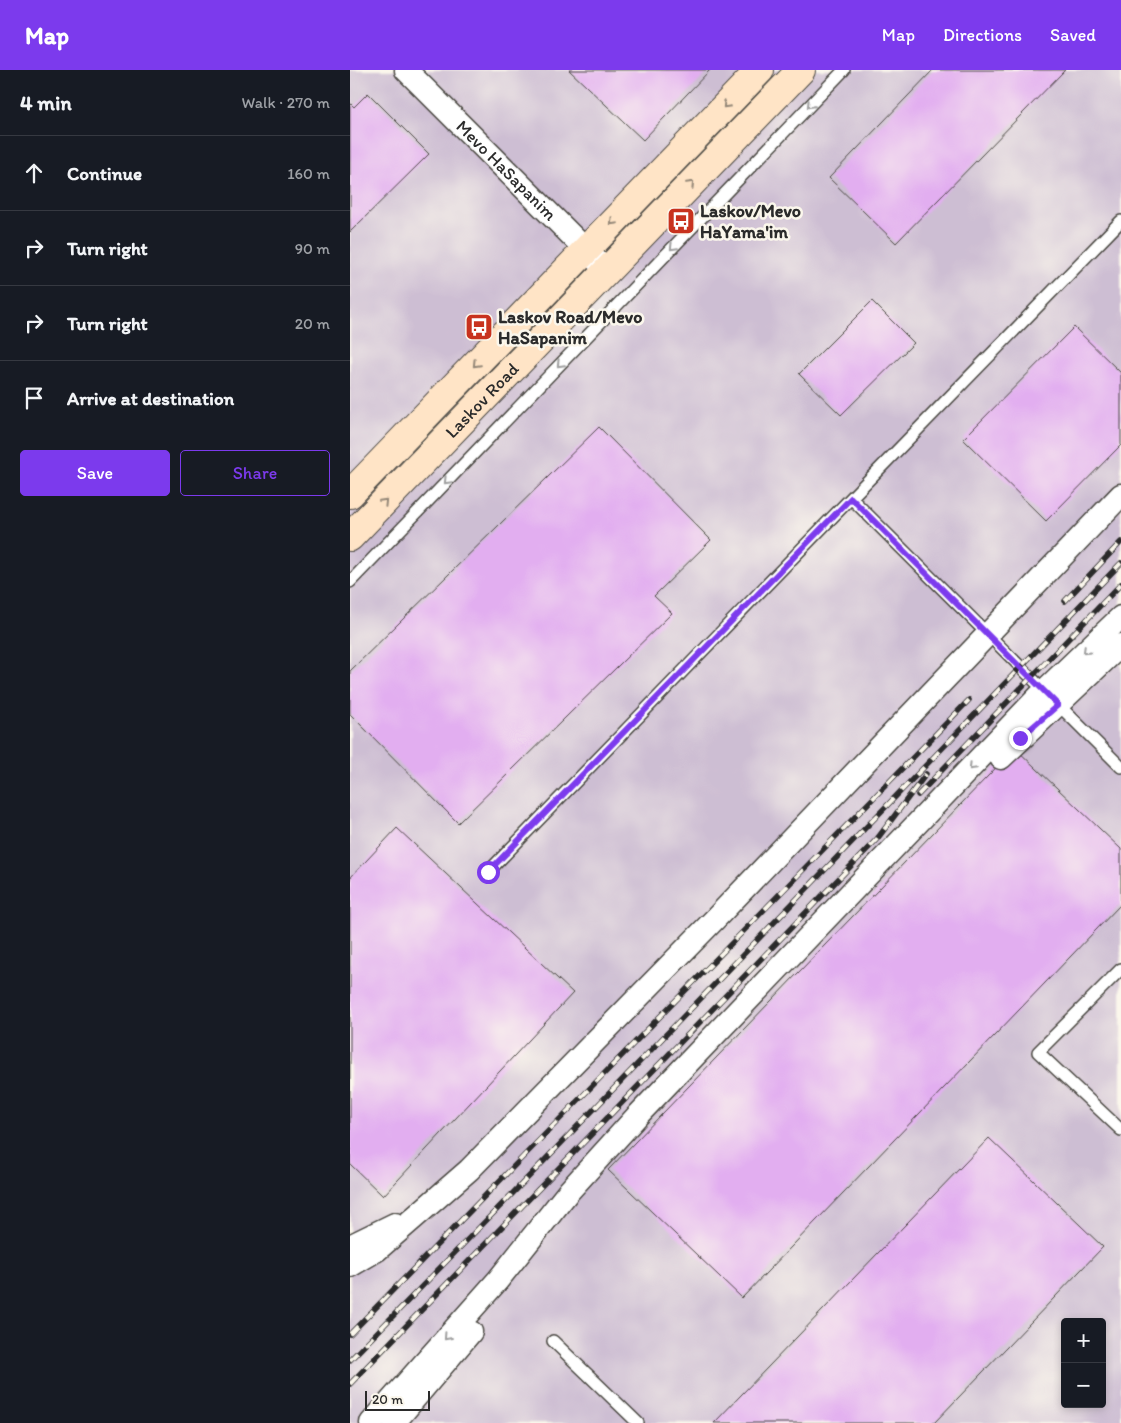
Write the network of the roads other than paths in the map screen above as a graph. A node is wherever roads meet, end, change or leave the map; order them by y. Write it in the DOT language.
graph roads {
  1 [pos="406,70"];
  2 [pos="760,70"];
  3 [pos="801,70"];
  4 [pos="844,70"];
  5 [pos="1121,221"];
  6 [pos="586,250"];
  7 [pos="608,271"];
  8 [pos="350,494"];
  9 [pos="1121,494"];
  10 [pos="851,498"];
  11 [pos="350,538"];
  12 [pos="350,582"];
  13 [pos="1121,617"];
  14 [pos="988,634"];
  15 [pos="1121,645"];
  16 [pos="1051,698"];
  17 [pos="1121,767"];
  18 [pos="488,872"];
  19 [pos="1121,969"];
  20 [pos="1121,1130"];
  21 [pos="423,1210"];
  22 [pos="350,1246"];
  23 [pos="350,1266"];
  24 [pos="553,1341"];
  25 [pos="371,1423"];
  26 [pos="394,1423"];
  27 [pos="638,1423"];
  1 -- 6 [label="street, Mevo HaSapanim"];
  2 -- 6 [label="street, Laskov Road, one-way"];
  7 -- 3 [label="street, Laskov Road, one-way"];
  4 -- 12 [label="lane, one-way"];
  5 -- 10 [label="lane"];
  6 -- 7 [label="street, Mevo HaSapanim"];
  6 -- 8 [label="street, Laskov Road, one-way"];
  11 -- 7 [label="street, Laskov Road, one-way"];
  9 -- 14 [label="street"];
  10 -- 14 [label="lane"];
  10 -- 18 [label="lane"];
  13 -- 16 [label="street, one-way"];
  14 -- 16 [label="lane"];
  14 -- 21 [label="street"];
  15 -- 16 [label="street"];
  16 -- 17 [label="lane"];
  16 -- 25 [label="street, one-way"];
  16 -- 26 [label="street"];
  19 -- 20 [label="lane"];
  21 -- 22 [label="street"];
  21 -- 23 [label="street"];
  24 -- 27 [label="lane"];
}
